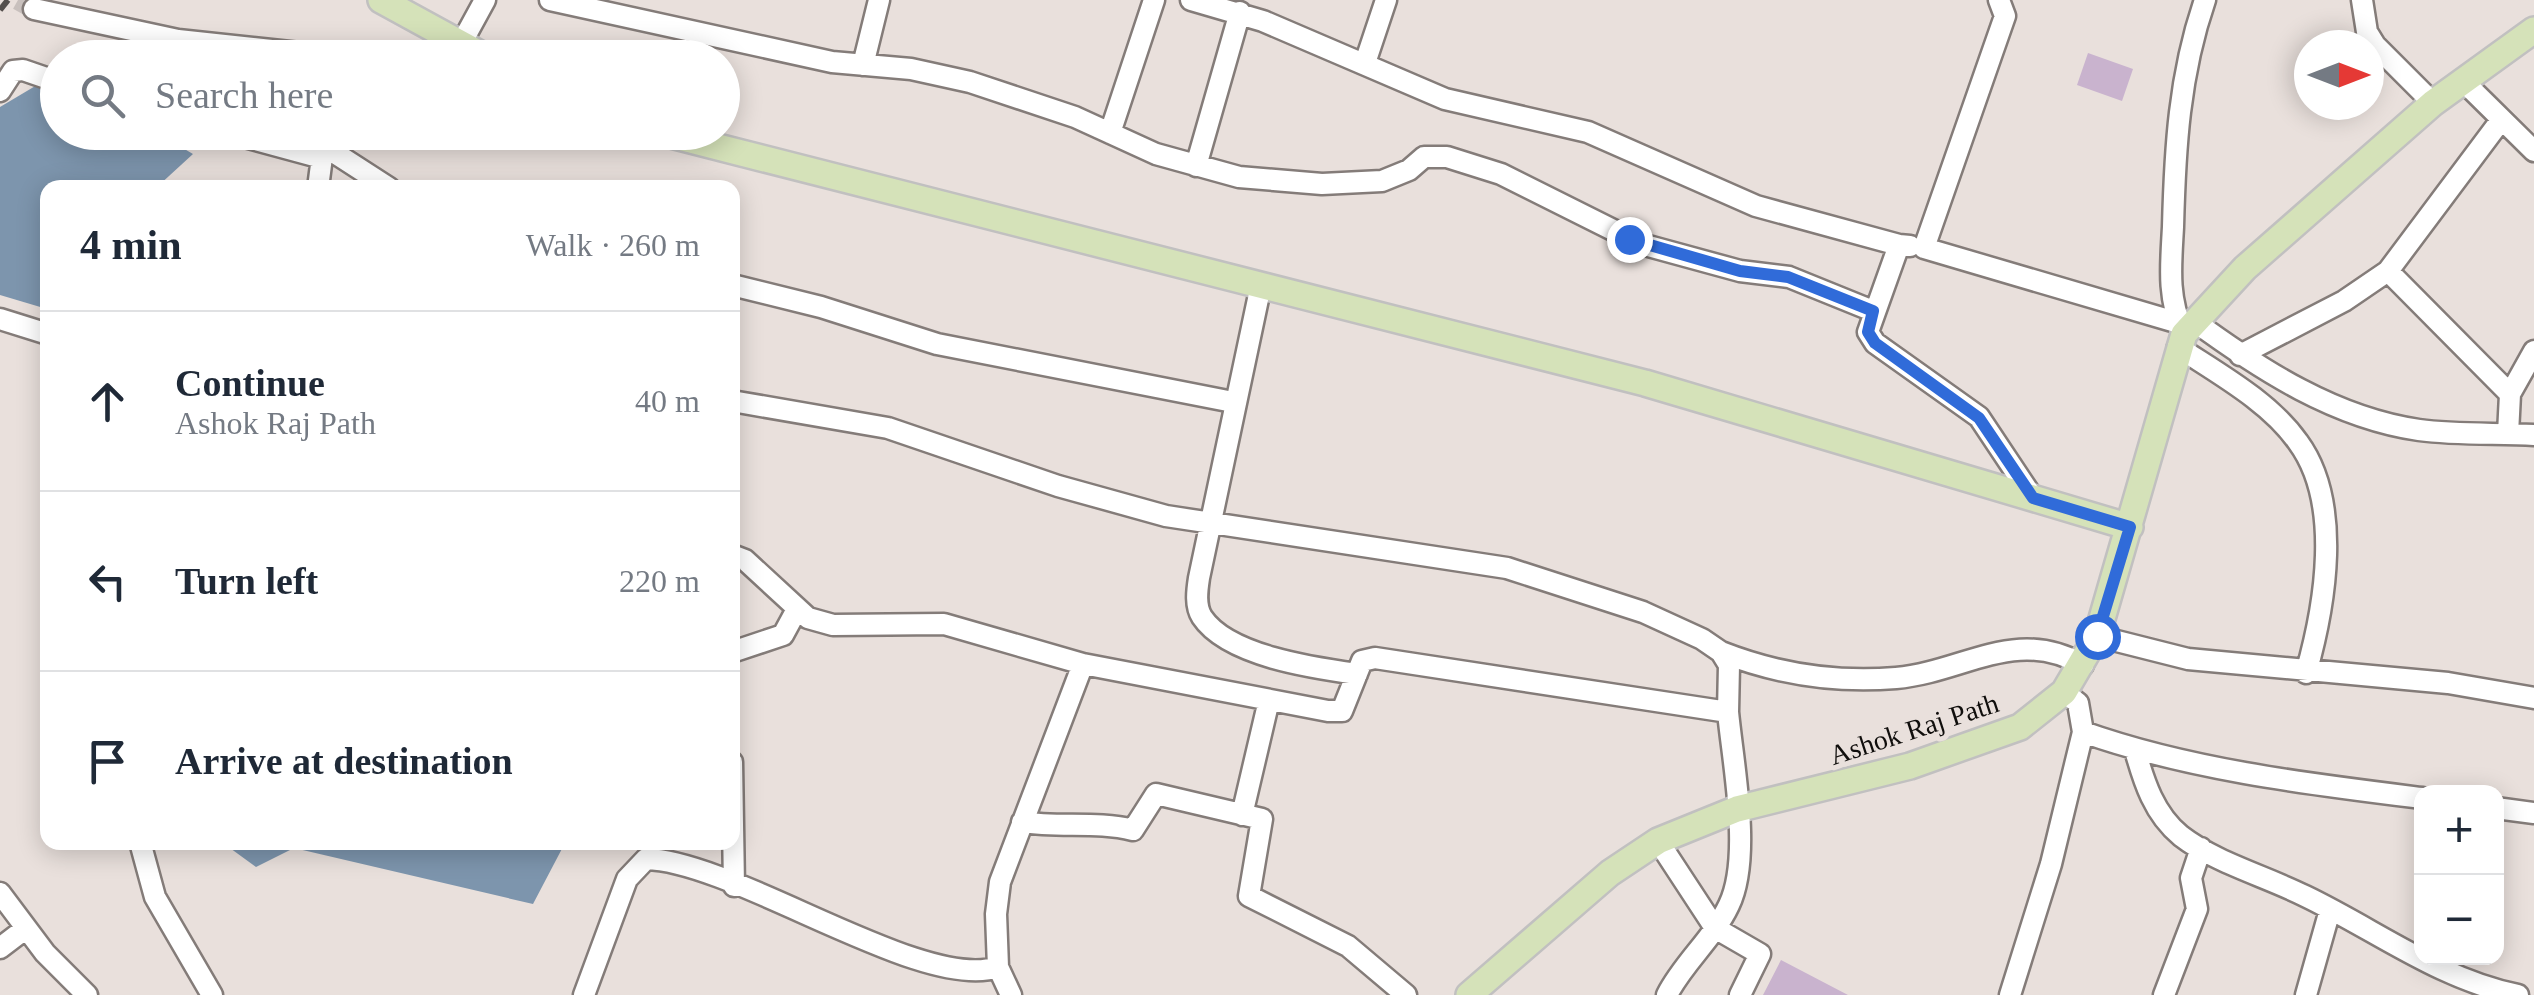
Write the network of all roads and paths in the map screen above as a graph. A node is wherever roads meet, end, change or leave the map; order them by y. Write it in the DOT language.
graph roads {
  1 [pos="381,0"];
  2 [pos="484,0"];
  3 [pos="550,0"];
  4 [pos="879,0"];
  5 [pos="1154,0"];
  6 [pos="1191,0"];
  7 [pos="1386,0"];
  8 [pos="1999,0"];
  9 [pos="2205,0"];
  10 [pos="2362,0"];
  11 [pos="34,9"];
  12 [pos="1240,12"];
  13 [pos="2534,30"];
  14 [pos="184,40"];
  15 [pos="454,40"];
  16 [pos="463,40"];
  17 [pos="725,40"];
  18 [pos="740,43"];
  19 [pos="1365,63"];
  20 [pos="863,65"];
  21 [pos="40,76"];
  22 [pos="2463,82"];
  23 [pos="0,91"];
  24 [pos="2433,103"];
  25 [pos="2502,120"];
  26 [pos="1110,133"];
  27 [pos="2532,146"];
  28 [pos="323,150"];
  29 [pos="330,150"];
  30 [pos="728,150"];
  31 [pos="1196,166"];
  32 [pos="319,180"];
  33 [pos="377,180"];
  34 [pos="1899,245"];
  35 [pos="1924,248"];
  36 [pos="2388,271"];
  37 [pos="1261,286"];
  38 [pos="740,287"];
  39 [pos="1873,311"];
  40 [pos="0,319"];
  41 [pos="2184,331"];
  42 [pos="40,332"];
  43 [pos="2534,351"];
  44 [pos="2240,355"];
  45 [pos="2510,394"];
  46 [pos="740,402"];
  47 [pos="1233,402"];
  48 [pos="2508,434"];
  49 [pos="2534,436"];
  50 [pos="2033,498"];
  51 [pos="1210,522"];
  52 [pos="2130,527"];
  53 [pos="740,561"];
  54 [pos="796,611"];
  55 [pos="2097,636"];
  56 [pos="740,649"];
  57 [pos="1722,652"];
  58 [pos="1083,664"];
  59 [pos="2082,665"];
  60 [pos="2306,673"];
  61 [pos="1356,674"];
  62 [pos="2064,692"];
  63 [pos="2534,698"];
  64 [pos="1269,700"];
  65 [pos="1728,712"];
  66 [pos="2083,732"];
  67 [pos="2135,750"];
  68 [pos="2414,797"];
  69 [pos="1737,809"];
  70 [pos="2504,809"];
  71 [pos="2534,813"];
  72 [pos="1242,814"];
  73 [pos="1022,822"];
  74 [pos="1658,840"];
  75 [pos="2200,848"];
  76 [pos="142,850"];
  77 [pos="733,850"];
  78 [pos="734,886"];
  79 [pos="0,892"];
  80 [pos="2330,910"];
  81 [pos="25,928"];
  82 [pos="1716,928"];
  83 [pos="0,948"];
  84 [pos="998,967"];
  85 [pos="87,995"];
  86 [pos="212,995"];
  87 [pos="584,995"];
  88 [pos="1011,995"];
  89 [pos="1406,995"];
  90 [pos="1469,995"];
  91 [pos="1666,995"];
  92 [pos="1740,995"];
  93 [pos="2010,995"];
  94 [pos="2164,995"];
  95 [pos="2306,995"];
  96 [pos="2518,995"];
  1 -- 15 [label="main road"];
  2 -- 16 [label="street"];
  3 -- 17 [label="street"];
  4 -- 20 [label="street"];
  5 -- 26 [label="street"];
  6 -- 12 [label="street"];
  7 -- 19 [label="street"];
  8 -- 35 [label="street"];
  9 -- 41 [label="street"];
  10 -- 24 [label="street"];
  11 -- 14 [label="street"];
  12 -- 19 [label="street"];
  12 -- 31 [label="street"];
  13 -- 22 [label="main road, Ashok Raj Path"];
  18 -- 20 [label="street"];
  19 -- 34 [label="street"];
  20 -- 26 [label="street"];
  21 -- 23 [label="street"];
  22 -- 24 [label="main road, Ashok Raj Path"];
  22 -- 25 [label="street"];
  24 -- 41 [label="main road, Ashok Raj Path"];
  25 -- 27 [label="street"];
  25 -- 36 [label="street"];
  26 -- 31 [label="street"];
  28 -- 32 [label="street"];
  29 -- 33 [label="street"];
  30 -- 37 [label="main road"];
  31 -- 39 [label="street"];
  34 -- 35 [label="street"];
  34 -- 39 [label="street"];
  35 -- 41 [label="street"];
  36 -- 44 [label="street"];
  36 -- 45 [label="street"];
  37 -- 47 [label="street"];
  37 -- 50 [label="main road"];
  38 -- 47 [label="street"];
  39 -- 50 [label="street"];
  40 -- 42 [label="street"];
  41 -- 44 [label="street"];
  41 -- 52 [label="main road, Ashok Raj Path"];
  41 -- 60 [label="street"];
  43 -- 45 [label="street"];
  44 -- 48 [label="street"];
  45 -- 48 [label="street"];
  46 -- 51 [label="street"];
  47 -- 51 [label="street"];
  48 -- 49 [label="street"];
  50 -- 52 [label="main road"];
  51 -- 57 [label="street"];
  51 -- 61 [label="street"];
  52 -- 55 [label="main road, Ashok Raj Path"];
  53 -- 54 [label="street"];
  54 -- 56 [label="street"];
  54 -- 58 [label="street"];
  55 -- 59 [label="main road, Ashok Raj Path"];
  55 -- 60 [label="street"];
  57 -- 59 [label="street"];
  57 -- 65 [label="street"];
  58 -- 64 [label="street"];
  58 -- 73 [label="street"];
  59 -- 62 [label="main road, Ashok Raj Path"];
  60 -- 63 [label="street"];
  61 -- 64 [label="street"];
  61 -- 65 [label="street"];
  62 -- 66 [label="street"];
  62 -- 69 [label="main road, Ashok Raj Path"];
  64 -- 72 [label="street"];
  65 -- 69 [label="street"];
  66 -- 67 [label="street"];
  66 -- 93 [label="street"];
  67 -- 68 [label="street"];
  67 -- 75 [label="street"];
  69 -- 74 [label="main road, Ashok Raj Path"];
  69 -- 82 [label="street"];
  70 -- 71 [label="street"];
  72 -- 73 [label="street"];
  72 -- 89 [label="street"];
  73 -- 84 [label="street"];
  74 -- 82 [label="street"];
  74 -- 90 [label="main road, Ashok Raj Path"];
  75 -- 80 [label="street"];
  75 -- 94 [label="street"];
  76 -- 86 [label="street"];
  77 -- 78 [label="street"];
  78 -- 84 [label="street"];
  78 -- 87 [label="street"];
  79 -- 81 [label="street"];
  80 -- 95 [label="street"];
  80 -- 96 [label="street"];
  81 -- 83 [label="street"];
  81 -- 85 [label="street"];
  82 -- 91 [label="street"];
  82 -- 92 [label="street"];
  84 -- 88 [label="street"];
}
